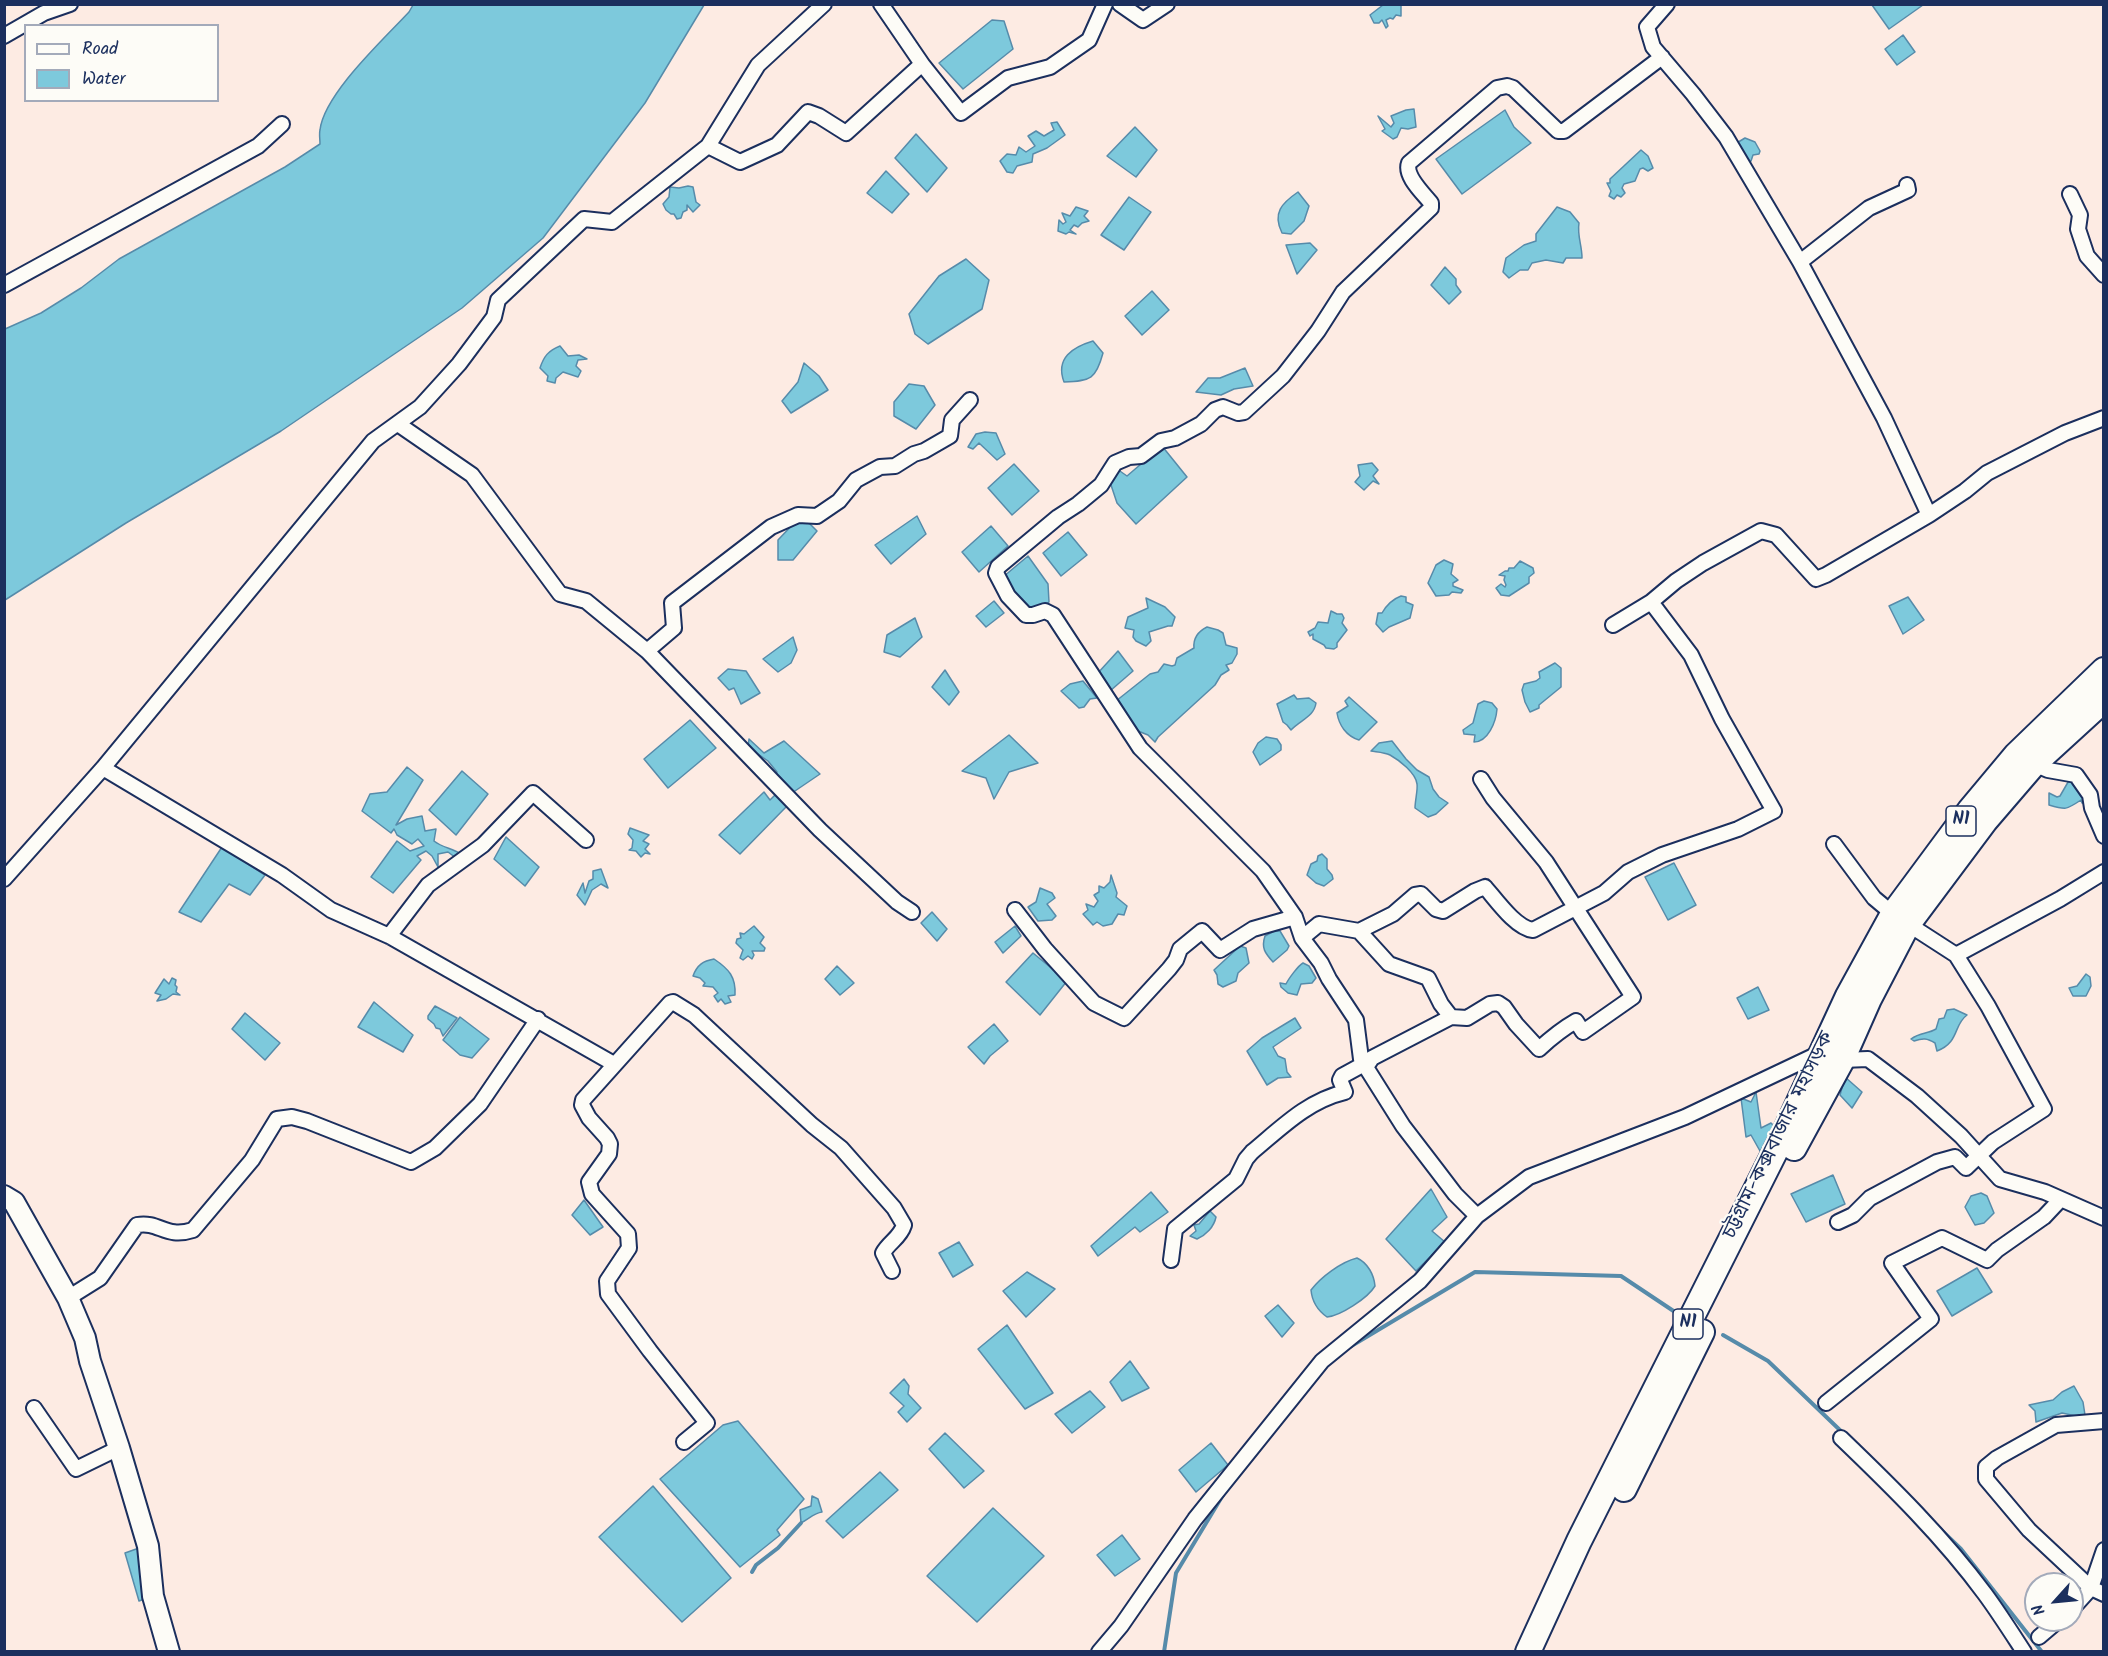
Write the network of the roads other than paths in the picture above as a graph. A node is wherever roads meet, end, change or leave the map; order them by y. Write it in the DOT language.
graph roads {
  1 [pos="70,4"];
  2 [pos="824,4"];
  3 [pos="881,4"];
  4 [pos="1105,4"];
  5 [pos="1120,4"];
  6 [pos="1167,4"];
  7 [pos="1667,4"];
  8 [pos="47,9"];
  9 [pos="4,36"];
  10 [pos="1662,57"];
  11 [pos="922,64"];
  12 [pos="282,124"];
  13 [pos="708,146"];
  14 [pos="1907,186"];
  15 [pos="2070,194"];
  16 [pos="1800,262"];
  17 [pos="2103,275"];
  18 [pos="4,285"];
  19 [pos="970,400"];
  20 [pos="2103,418"];
  21 [pos="398,424"];
  22 [pos="1929,515"];
  23 [pos="1651,602"];
  24 [pos="1613,625"];
  25 [pos="647,651"];
  26 [pos="2103,670"];
  27 [pos="2103,700"];
  28 [pos="2034,764"];
  29 [pos="103,768"];
  30 [pos="1481,780"];
  31 [pos="2103,836"];
  32 [pos="586,840"];
  33 [pos="1834,844"];
  34 [pos="2103,872"];
  35 [pos="4,879"];
  36 [pos="1574,908"];
  37 [pos="1015,910"];
  38 [pos="912,912"];
  39 [pos="1295,917"];
  40 [pos="1900,919"];
  41 [pos="1359,931"];
  42 [pos="389,936"];
  43 [pos="1302,938"];
  44 [pos="1956,955"];
  45 [pos="1451,1017"];
  46 [pos="538,1019"];
  47 [pos="1832,1056"];
  48 [pos="614,1064"];
  49 [pos="1365,1066"];
  50 [pos="1978,1155"];
  51 [pos="4,1196"];
  52 [pos="2060,1200"];
  53 [pos="1477,1216"];
  54 [pos="2103,1218"];
  55 [pos="1838,1222"];
  56 [pos="1171,1260"];
  57 [pos="892,1271"];
  58 [pos="68,1298"];
  59 [pos="1826,1403"];
  60 [pos="34,1408"];
  61 [pos="2103,1421"];
  62 [pos="1841,1438"];
  63 [pos="684,1442"];
  64 [pos="119,1448"];
  65 [pos="2103,1550"];
  66 [pos="2097,1591"];
  67 [pos="2084,1600"];
  68 [pos="2045,1632"];
  69 [pos="2039,1637"];
  70 [pos="170,1652"];
  71 [pos="1099,1652"];
  72 [pos="1528,1652"];
  73 [pos="1546,1652"];
  74 [pos="2024,1652"];
  1 -- 8 [label="street"];
  2 -- 13 [label="street"];
  3 -- 11 [label="street"];
  4 -- 11 [label="street"];
  5 -- 6 [label="street"];
  7 -- 10 [label="street"];
  8 -- 9 [label="street"];
  10 -- 16 [label="street"];
  10 -- 39 [label="street"];
  11 -- 13 [label="street"];
  12 -- 18 [label="street"];
  13 -- 21 [label="street"];
  14 -- 16 [label="street"];
  15 -- 17 [label="street"];
  16 -- 22 [label="street"];
  19 -- 25 [label="street"];
  20 -- 22 [label="street"];
  21 -- 25 [label="street"];
  21 -- 29 [label="street"];
  22 -- 23 [label="street"];
  23 -- 24 [label="street"];
  23 -- 36 [label="street"];
  25 -- 38 [label="street"];
  26 -- 40 [label="highway, চট্টগ্রাম-কক্সবাজার মহাসড়ক / N1"];
  27 -- 28 [label="highway, চট্টগ্রাম-কক্সবাজার মহাসড়ক / N1"];
  28 -- 31 [label="street"];
  28 -- 40 [label="highway, চট্টগ্রাম-কক্সবাজার মহাসড়ক / N1"];
  29 -- 35 [label="street"];
  29 -- 42 [label="street"];
  30 -- 36 [label="street"];
  32 -- 42 [label="street"];
  33 -- 40 [label="street"];
  34 -- 44 [label="street"];
  36 -- 41 [label="street"];
  36 -- 45 [label="street"];
  37 -- 39 [label="street"];
  39 -- 43 [label="street"];
  40 -- 44 [label="street"];
  40 -- 47 [label="highway, চট্টগ্রাম-কক্সবাজার মহাসড়ক / N1"];
  41 -- 43 [label="street"];
  41 -- 45 [label="street"];
  42 -- 46 [label="street"];
  43 -- 49 [label="street"];
  44 -- 50 [label="street"];
  45 -- 49 [label="street"];
  46 -- 48 [label="street"];
  46 -- 58 [label="street"];
  47 -- 50 [label="street"];
  47 -- 53 [label="street"];
  47 -- 72 [label="highway, চট্টগ্রাম-কক্সবাজার মহাসড়ক / N1"];
  47 -- 73 [label="highway, চট্টগ্রাম-কক্সবাজার মহাসড়ক / N1"];
  48 -- 57 [label="street"];
  48 -- 63 [label="street"];
  49 -- 53 [label="street"];
  49 -- 56 [label="street"];
  50 -- 52 [label="street"];
  50 -- 55 [label="street"];
  51 -- 58 [label="main road"];
  52 -- 54 [label="street"];
  52 -- 59 [label="street"];
  53 -- 71 [label="street"];
  58 -- 64 [label="main road"];
  60 -- 64 [label="street"];
  61 -- 66 [label="street"];
  62 -- 74 [label="street"];
  64 -- 70 [label="main road"];
  65 -- 66 [label="street"];
  66 -- 67 [label="street"];
  68 -- 69 [label="street"];
}
